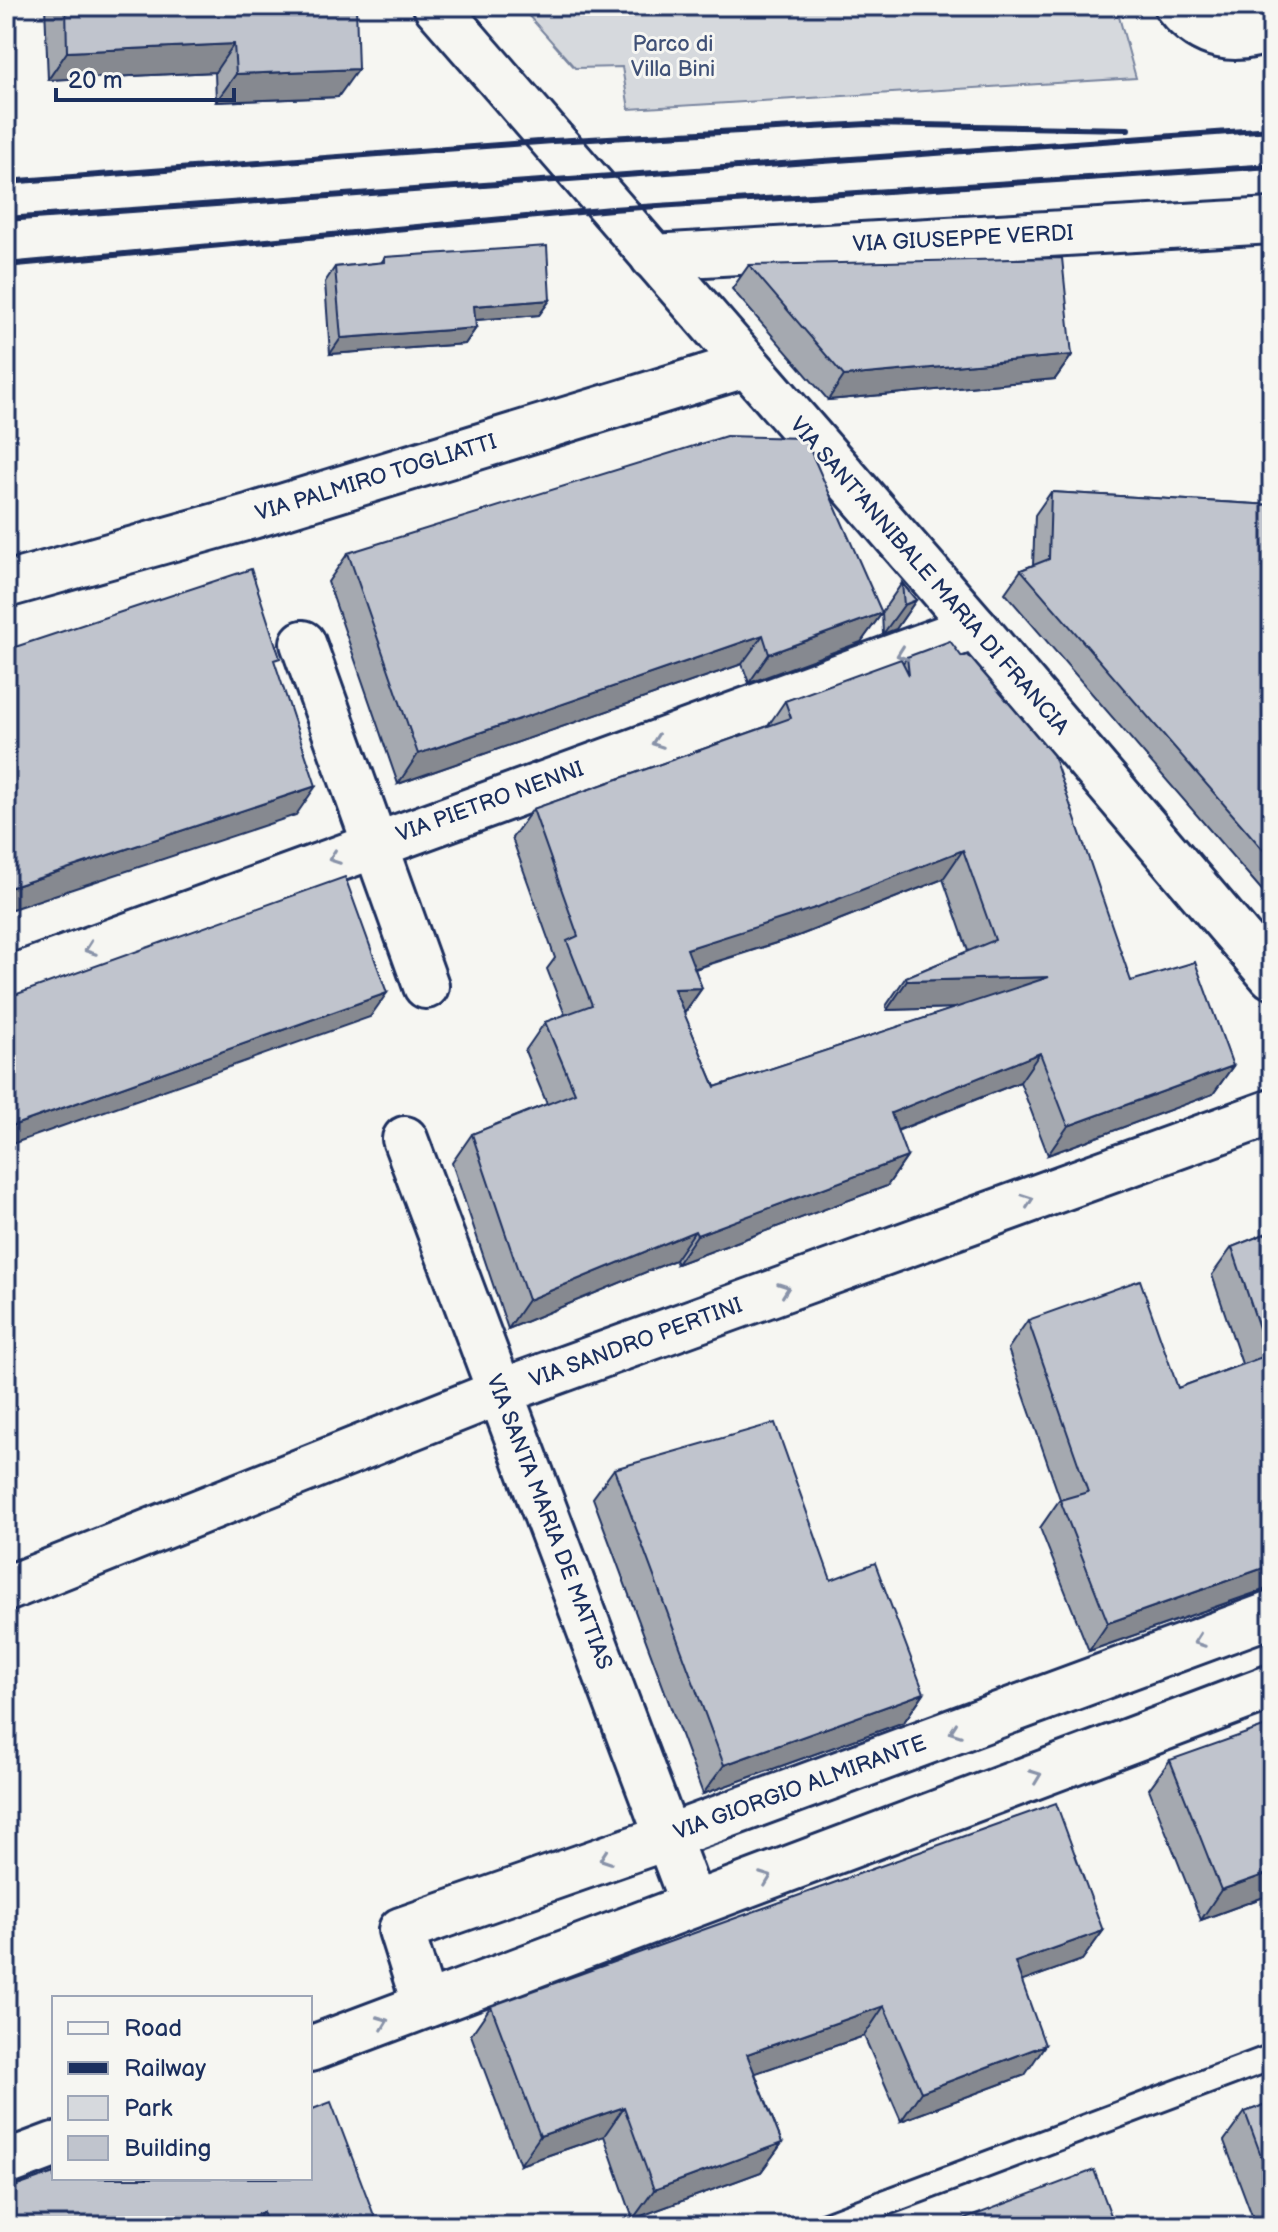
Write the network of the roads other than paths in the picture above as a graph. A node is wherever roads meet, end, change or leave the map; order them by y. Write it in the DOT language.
graph roads {
  1 [pos="436,6"];
  2 [pos="1177,6"];
  3 [pos="1272,28"];
  4 [pos="1272,221"];
  5 [pos="653,257"];
  6 [pos="745,365"];
  7 [pos="6,585"];
  8 [pos="975,627"];
  9 [pos="303,643"];
  10 [pos="374,843"];
  11 [pos="1272,976"];
  12 [pos="6,980"];
  13 [pos="426,986"];
  14 [pos="1272,1112"];
  15 [pos="405,1139"];
  16 [pos="500,1392"];
  17 [pos="6,1589"];
  18 [pos="1272,1614"];
  19 [pos="1272,1687"];
  20 [pos="668,1837"];
  21 [pos="693,1905"];
  22 [pos="425,2006"];
  23 [pos="312,2048"];
  24 [pos="1272,2057"];
  25 [pos="52,2146"];
  26 [pos="6,2163"];
  27 [pos="823,2226"];
  1 -- 5 [label="street, VIA SANT'ANNIBALE MARIA DI FRANCIA"];
  2 -- 3 [label="street"];
  4 -- 5 [label="street, VIA GIUSEPPE VERDI"];
  5 -- 6 [label="street, VIA SANT'ANNIBALE MARIA DI FRANCIA"];
  6 -- 7 [label="street, VIA PALMIRO TOGLIATTI"];
  6 -- 8 [label="street, VIA SANT'ANNIBALE MARIA DI FRANCIA"];
  8 -- 10 [label="street, VIA PIETRO NENNI, one-way"];
  8 -- 11 [label="street, VIA SANT'ANNIBALE MARIA DI FRANCIA"];
  9 -- 10 [label="street"];
  10 -- 12 [label="street, VIA PIETRO NENNI, one-way"];
  10 -- 13 [label="street"];
  16 -- 14 [label="street, VIA SANDRO PERTINI, one-way"];
  15 -- 16 [label="street, VIA SANTA MARIA DE MATTIAS"];
  16 -- 17 [label="street, VIA SANDRO PERTINI"];
  16 -- 20 [label="street, VIA SANTA MARIA DE MATTIAS"];
  18 -- 20 [label="street, VIA GIORGIO ALMIRANTE, one-way"];
  21 -- 19 [label="street, one-way"];
  20 -- 21 [label="street, VIA SANTA MARIA DE MATTIAS"];
  20 -- 22 [label="street, VIA GIORGIO ALMIRANTE, one-way"];
  21 -- 22 [label="street"];
  23 -- 22 [label="street, one-way"];
  24 -- 27 [label="lane"];
  25 -- 26 [label="street"];
}
